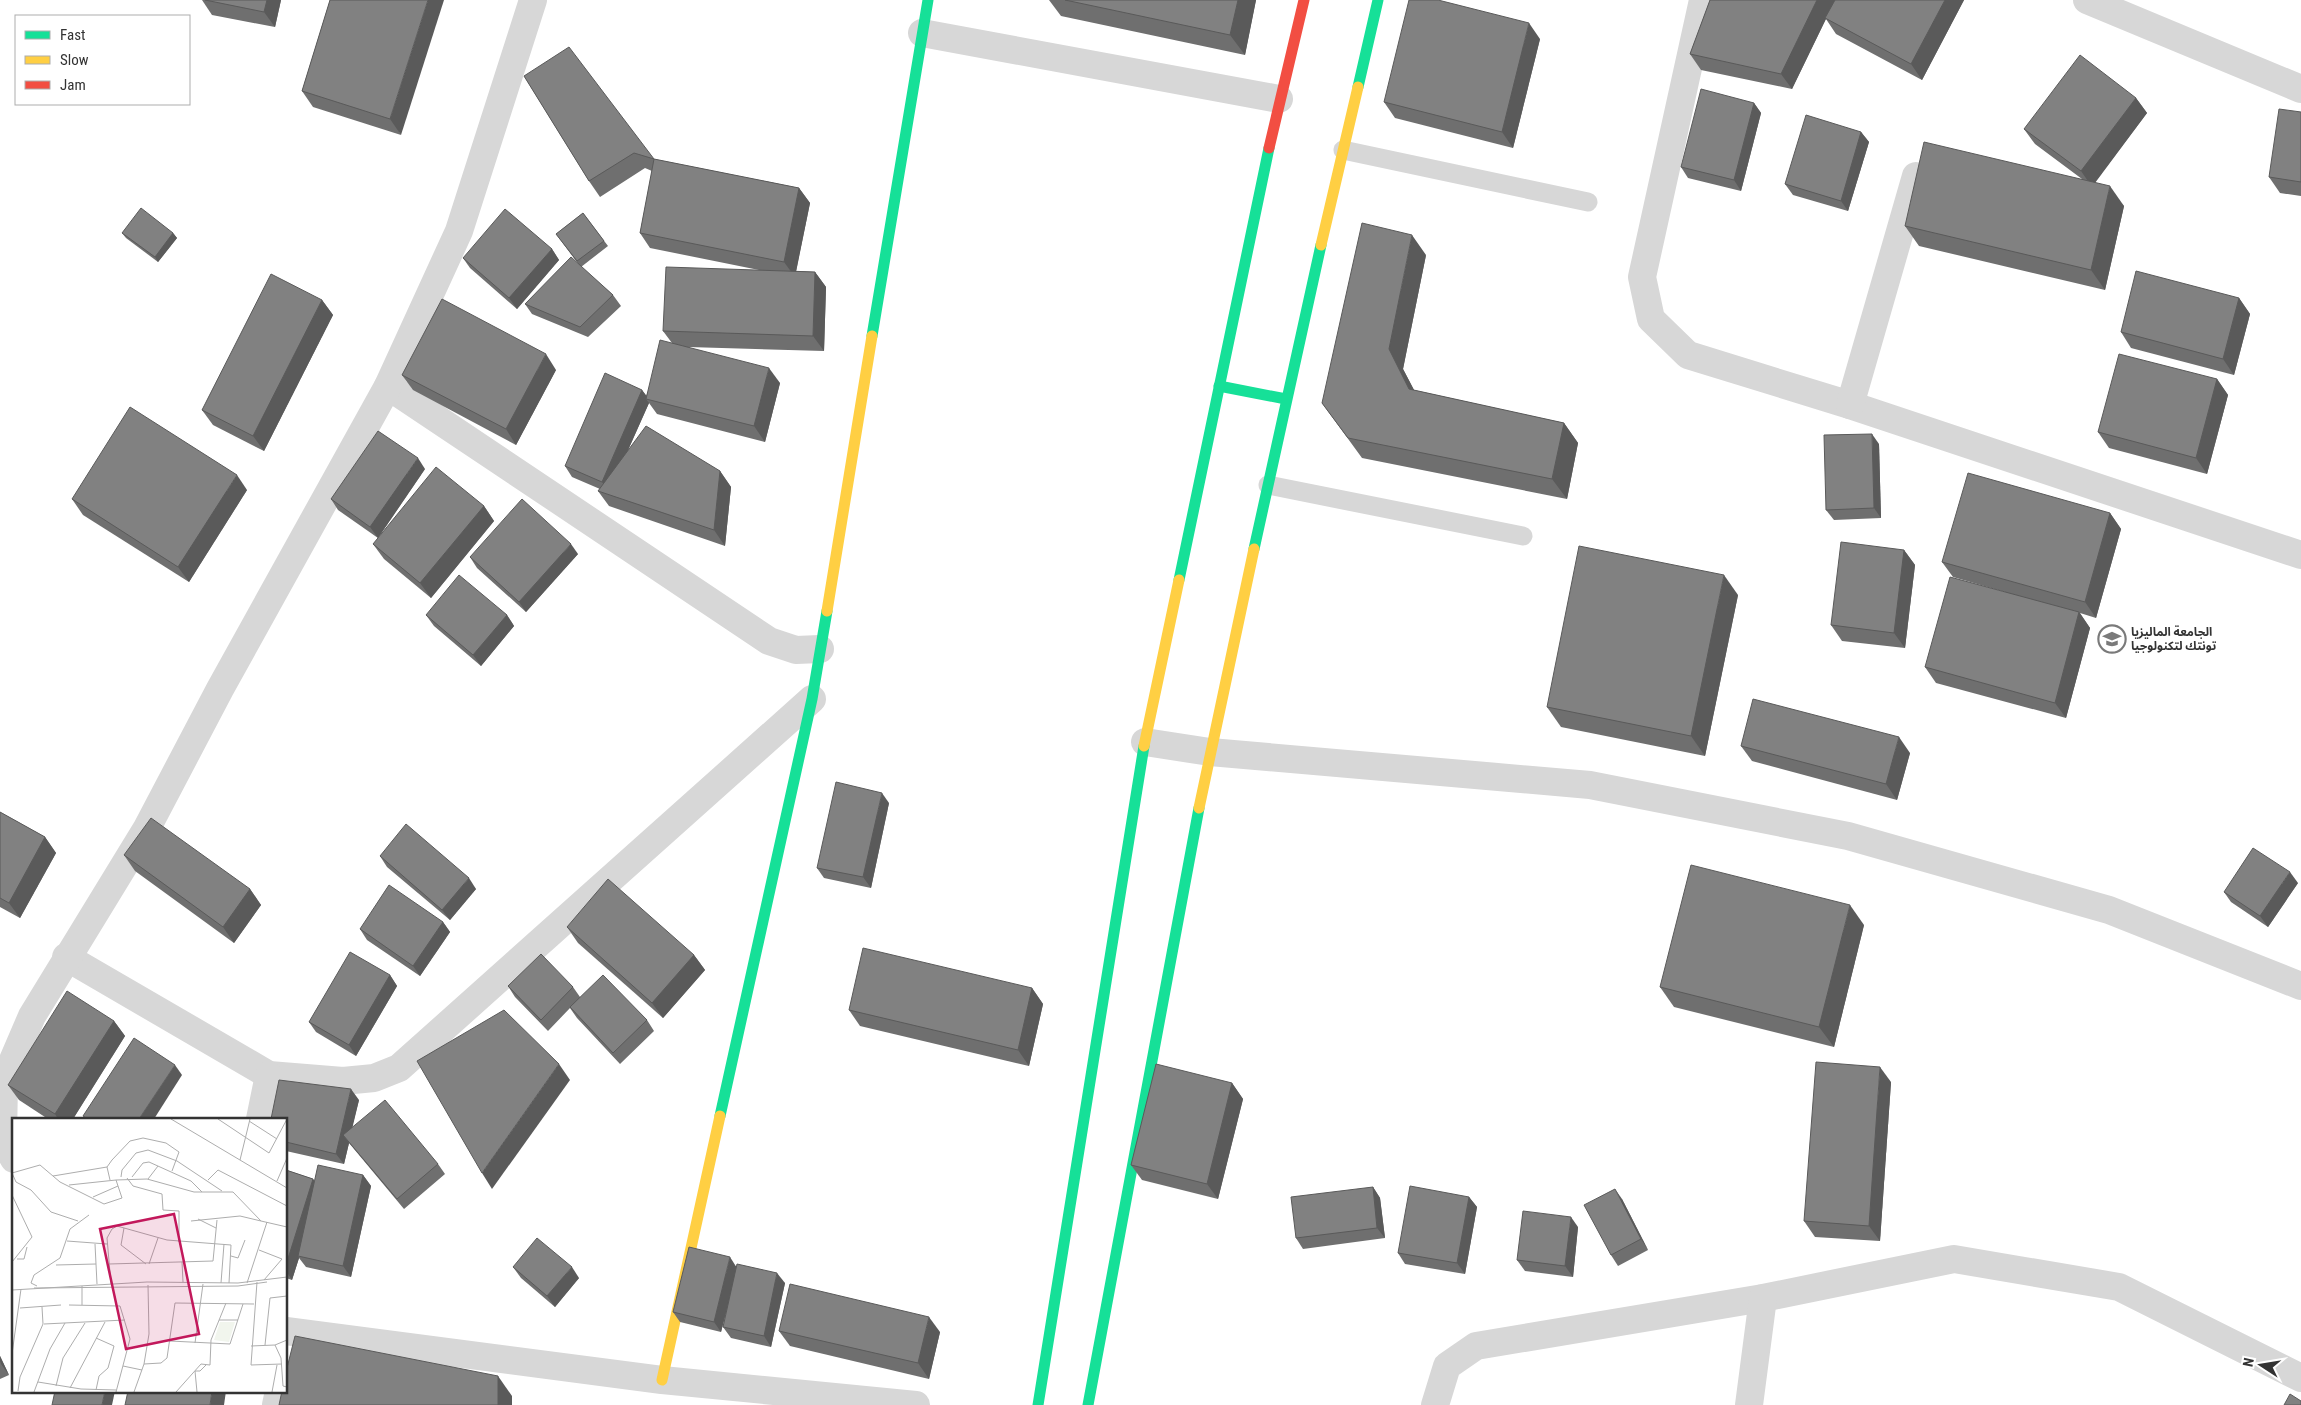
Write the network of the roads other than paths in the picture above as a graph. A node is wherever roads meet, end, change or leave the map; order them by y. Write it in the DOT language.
graph roads {
  1 [pos="533,0"];
  2 [pos="928,0"];
  3 [pos="1304,0"];
  4 [pos="1378,0"];
  5 [pos="1703,0"];
  6 [pos="2087,0"];
  7 [pos="922,33"];
  8 [pos="2301,89"];
  9 [pos="1278,99"];
  10 [pos="1343,150"];
  11 [pos="1916,176"];
  12 [pos="1588,202"];
  13 [pos="388,386"];
  14 [pos="1219,386"];
  15 [pos="1286,399"];
  16 [pos="1850,405"];
  17 [pos="1268,485"];
  18 [pos="1522,536"];
  19 [pos="2301,555"];
  20 [pos="820,649"];
  21 [pos="812,698"];
  22 [pos="1145,742"];
  23 [pos="1210,752"];
  24 [pos="66,958"];
  25 [pos="2301,986"];
  26 [pos="269,1075"];
  27 [pos="260,1118"];
  28 [pos="12,1156"];
  29 [pos="1763,1298"];
  30 [pos="288,1339"];
  31 [pos="2301,1378"];
  32 [pos="662,1380"];
  33 [pos="279,1392"];
  34 [pos="276,1405"];
  35 [pos="916,1405"];
  36 [pos="1038,1405"];
  37 [pos="1088,1405"];
  38 [pos="1436,1405"];
  39 [pos="1749,1405"];
  1 -- 13 [label="street"];
  2 -- 7 [label="street"];
  3 -- 9 [label="street"];
  4 -- 10 [label="street"];
  5 -- 16 [label="street"];
  6 -- 8 [label="street"];
  7 -- 9 [label="street"];
  7 -- 20 [label="street"];
  9 -- 14 [label="street"];
  10 -- 12 [label="lane"];
  10 -- 15 [label="street"];
  11 -- 16 [label="street"];
  13 -- 20 [label="street"];
  13 -- 24 [label="street"];
  14 -- 15 [label="street"];
  14 -- 22 [label="street"];
  15 -- 17 [label="street"];
  16 -- 19 [label="street"];
  17 -- 18 [label="lane"];
  17 -- 23 [label="street"];
  20 -- 21 [label="street"];
  21 -- 26 [label="street"];
  21 -- 32 [label="street"];
  22 -- 23 [label="street"];
  22 -- 36 [label="street"];
  23 -- 25 [label="street"];
  23 -- 37 [label="street"];
  24 -- 26 [label="street"];
  24 -- 28 [label="street"];
  26 -- 27 [label="street"];
  29 -- 31 [label="street"];
  29 -- 38 [label="street"];
  29 -- 39 [label="street"];
  30 -- 32 [label="street"];
  32 -- 35 [label="street"];
  33 -- 34 [label="street"];
}
